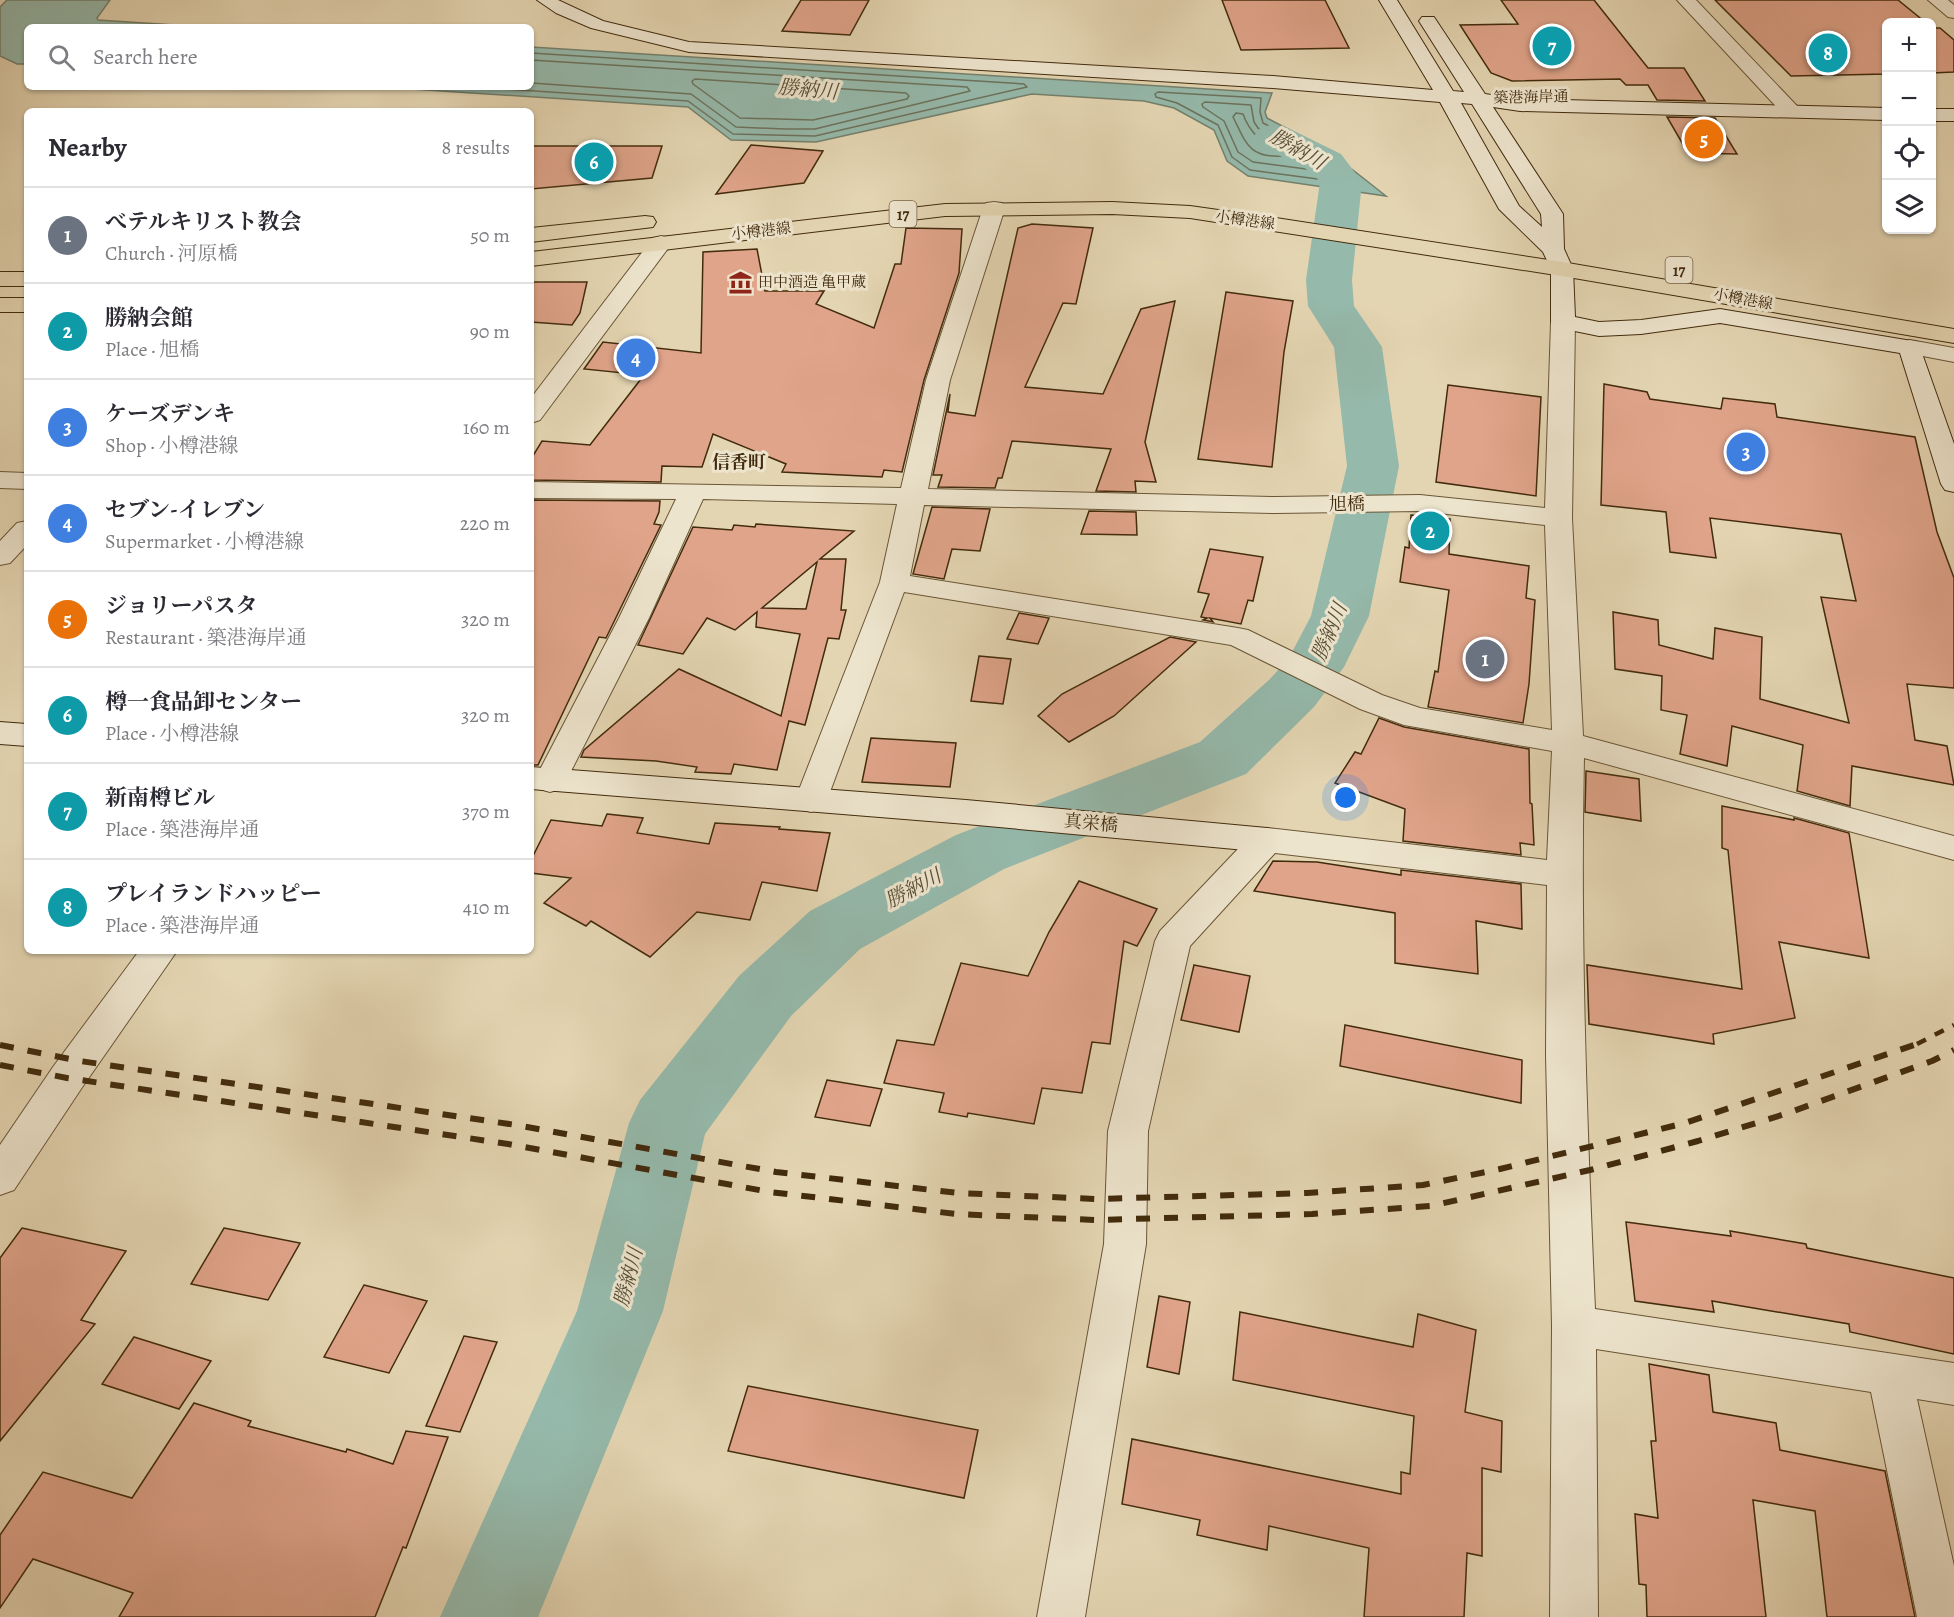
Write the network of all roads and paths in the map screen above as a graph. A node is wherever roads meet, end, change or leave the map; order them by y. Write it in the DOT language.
graph roads {
  1 [pos="546,0"];
  2 [pos="1388,0"];
  3 [pos="1686,0"];
  4 [pos="1937,0"];
  5 [pos="1420,10"];
  6 [pos="1954,13"];
  7 [pos="1448,98"];
  8 [pos="1477,99"];
  9 [pos="1882,103"];
  10 [pos="1936,104"];
  11 [pos="1954,104"];
  12 [pos="1787,106"];
  13 [pos="1882,114"];
  14 [pos="1936,115"];
  15 [pos="1954,115"];
  16 [pos="1046,189"];
  17 [pos="923,192"];
  18 [pos="992,194"];
  19 [pos="670,219"];
  20 [pos="534,235"];
  21 [pos="661,243"];
  22 [pos="534,259"];
  23 [pos="1558,259"];
  24 [pos="0,279"];
  25 [pos="24,279"];
  26 [pos="0,305"];
  27 [pos="24,305"];
  28 [pos="1954,315"];
  29 [pos="1563,322"];
  30 [pos="1954,336"];
  31 [pos="1910,347"];
  32 [pos="1954,355"];
  33 [pos="534,411"];
  34 [pos="0,480"];
  35 [pos="24,481"];
  36 [pos="1954,484"];
  37 [pos="534,490"];
  38 [pos="693,491"];
  39 [pos="912,497"];
  40 [pos="1558,518"];
  41 [pos="24,532"];
  42 [pos="0,557"];
  43 [pos="894,582"];
  44 [pos="0,733"];
  45 [pos="24,735"];
  46 [pos="1568,743"];
  47 [pos="540,780"];
  48 [pos="812,800"];
  49 [pos="1267,840"];
  50 [pos="1954,848"];
  51 [pos="1564,874"];
  52 [pos="157,954"];
  53 [pos="0,1178"];
  54 [pos="1574,1326"];
  55 [pos="1889,1374"];
  56 [pos="1954,1384"];
  57 [pos="1061,1617"];
  58 [pos="1574,1617"];
  59 [pos="1941,1617"];
  1 -- 7 [label="street, 築港海岸通"];
  2 -- 7 [label="street"];
  3 -- 12 [label="street"];
  4 -- 6 [label="street"];
  5 -- 8 [label="street"];
  7 -- 8 [label="street, 築港海岸通"];
  7 -- 23 [label="street"];
  8 -- 12 [label="street, 築港海岸通"];
  8 -- 23 [label="street"];
  9 -- 12 [label="street, 築港海岸通"];
  10 -- 11 [label="street"];
  12 -- 13 [label="street, 築港海岸通"];
  14 -- 15 [label="street"];
  16 -- 23 [label="main road, 小樽港線 / 17"];
  17 -- 18 [label="main road, 小樽港線 / 17"];
  18 -- 21 [label="main road, 小樽港線 / 17"];
  18 -- 23 [label="main road, 小樽港線 / 17"];
  18 -- 39 [label="street"];
  19 -- 20 [label="main road"];
  21 -- 22 [label="main road, 小樽港線 / 17"];
  21 -- 33 [label="street"];
  23 -- 28 [label="main road, 小樽港線 / 17"];
  23 -- 29 [label="street"];
  23 -- 30 [label="main road, 小樽港線 / 17"];
  24 -- 25 [label="main road"];
  26 -- 27 [label="main road"];
  29 -- 31 [label="street"];
  29 -- 40 [label="street"];
  31 -- 32 [label="street"];
  31 -- 36 [label="street"];
  34 -- 35 [label="street"];
  37 -- 38 [label="street, 旭橋"];
  38 -- 39 [label="street, 旭橋"];
  38 -- 47 [label="street"];
  39 -- 40 [label="street, 旭橋"];
  39 -- 43 [label="street"];
  40 -- 46 [label="street"];
  41 -- 42 [label="street"];
  43 -- 46 [label="street"];
  43 -- 48 [label="street"];
  44 -- 45 [label="street"];
  46 -- 50 [label="street"];
  46 -- 51 [label="street"];
  47 -- 48 [label="street, 真栄橋"];
  48 -- 49 [label="street, 真栄橋"];
  49 -- 51 [label="street, 真栄橋"];
  49 -- 57 [label="street"];
  51 -- 54 [label="street"];
  52 -- 53 [label="street"];
  54 -- 55 [label="street"];
  54 -- 58 [label="street"];
  55 -- 56 [label="street"];
  55 -- 59 [label="street"];
}
